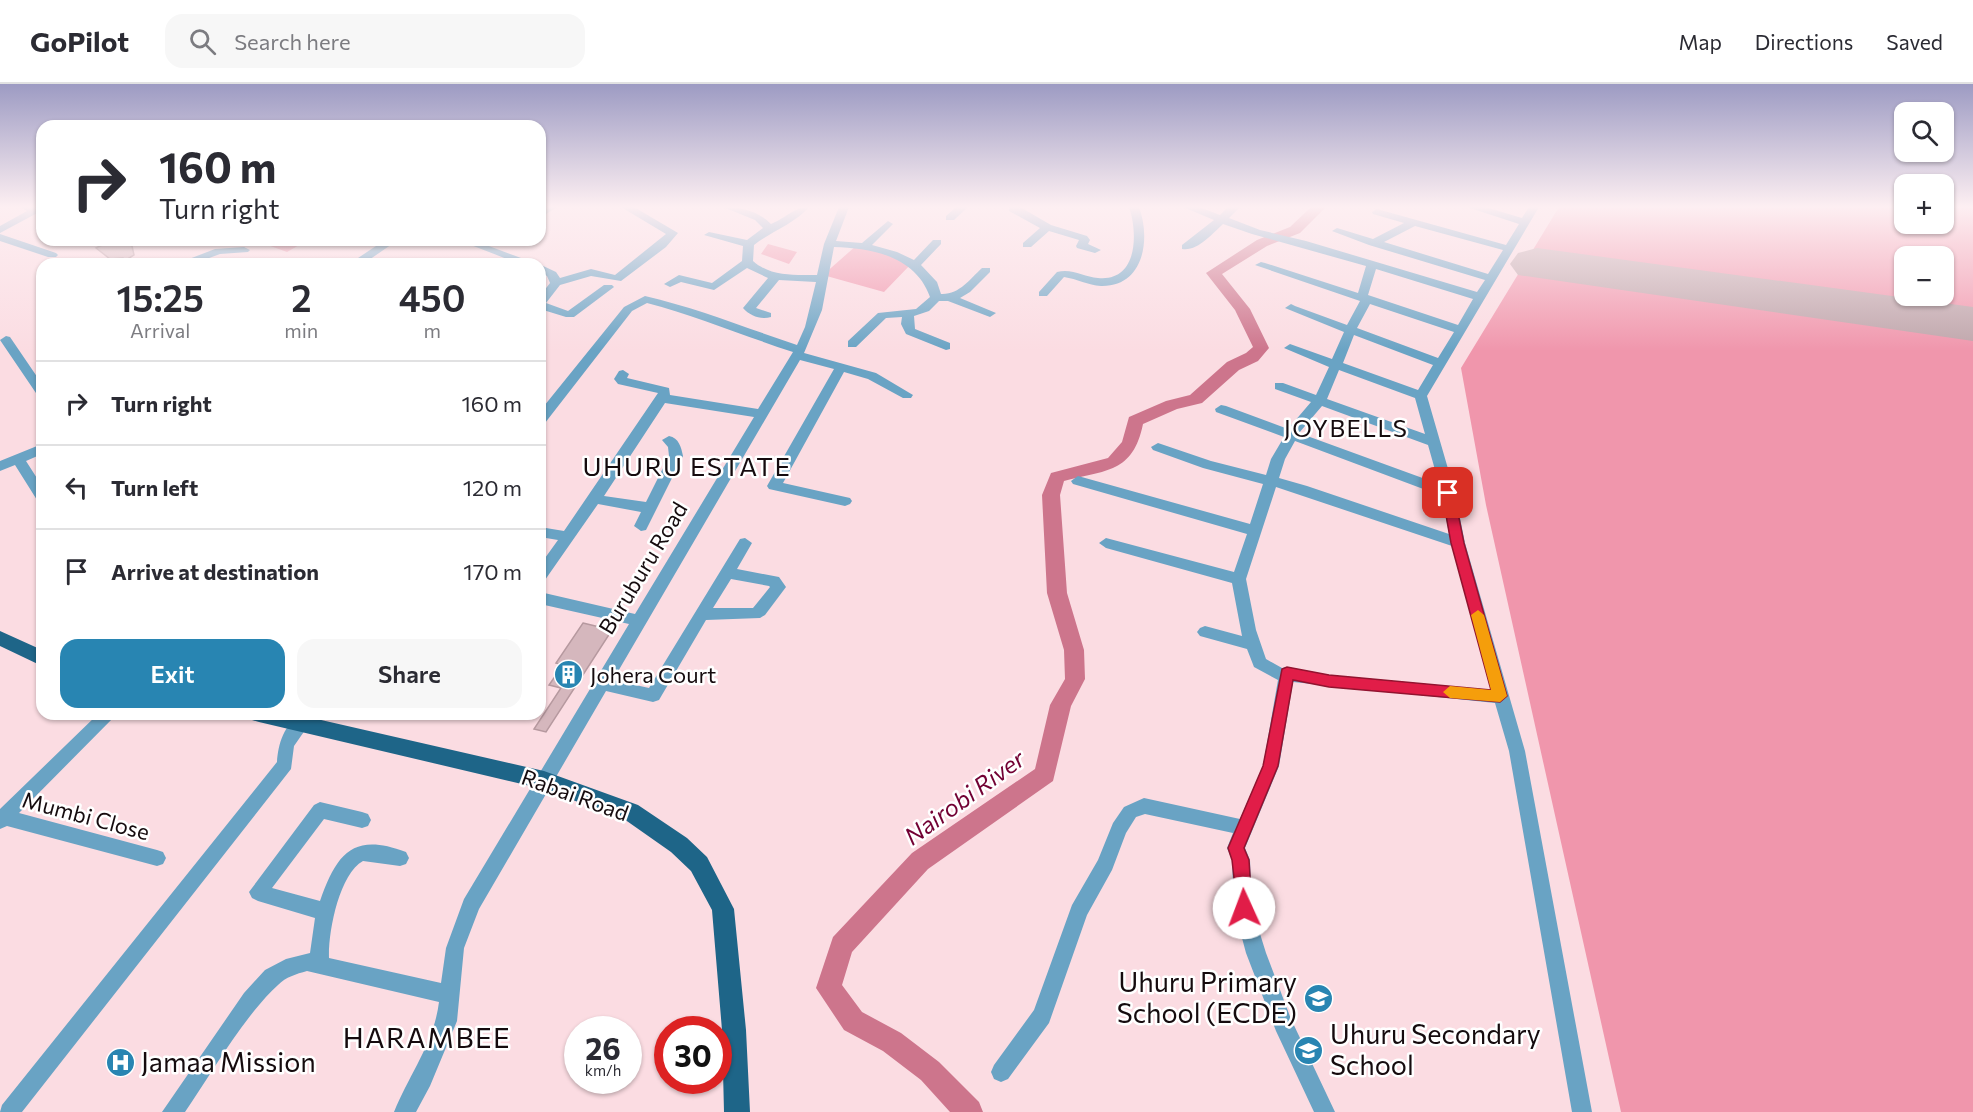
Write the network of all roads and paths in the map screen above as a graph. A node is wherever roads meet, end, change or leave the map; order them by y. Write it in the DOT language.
graph roads {
  1 [pos="649,255"];
  2 [pos="748,255"];
  3 [pos="827,255"];
  4 [pos="890,255"];
  5 [pos="925,255"];
  6 [pos="1137,255"];
  7 [pos="1340,255"];
  8 [pos="1412,255"];
  9 [pos="1507,255"];
  10 [pos="747,262"];
  11 [pos="916,264"];
  12 [pos="1261,265"];
  13 [pos="1372,265"];
  14 [pos="546,270"];
  15 [pos="986,270"];
  16 [pos="776,276"];
  17 [pos="822,279"];
  18 [pos="1493,279"];
  19 [pos="556,283"];
  20 [pos="670,284"];
  21 [pos="608,287"];
  22 [pos="1042,294"];
  23 [pos="546,297"];
  24 [pos="936,297"];
  25 [pos="1480,297"];
  26 [pos="950,298"];
  27 [pos="1365,298"];
  28 [pos="546,307"];
  29 [pos="1291,309"];
  30 [pos="990,313"];
  31 [pos="767,315"];
  32 [pos="908,315"];
  33 [pos="1350,329"];
  34 [pos="1461,330"];
  35 [pos="6,340"];
  36 [pos="852,344"];
  37 [pos="946,346"];
  38 [pos="1290,348"];
  39 [pos="798,352"];
  40 [pos="1440,363"];
  41 [pos="1336,365"];
  42 [pos="841,367"];
  43 [pos="36,370"];
  44 [pos="30,373"];
  45 [pos="623,374"];
  46 [pos="36,383"];
  47 [pos="1279,386"];
  48 [pos="907,395"];
  49 [pos="1422,396"];
  50 [pos="662,398"];
  51 [pos="1320,401"];
  52 [pos="1221,409"];
  53 [pos="546,412"];
  54 [pos="762,414"];
  55 [pos="1293,434"];
  56 [pos="669,440"];
  57 [pos="1433,442"];
  58 [pos="1158,447"];
  59 [pos="36,452"];
  60 [pos="18,459"];
  61 [pos="0,466"];
  62 [pos="1078,481"];
  63 [pos="1270,481"];
  64 [pos="36,487"];
  65 [pos="1448,493"];
  66 [pos="595,499"];
  67 [pos="845,501"];
  68 [pos="650,508"];
  69 [pos="641,526"];
  70 [pos="1254,531"];
  71 [pos="546,533"];
  72 [pos="567,537"];
  73 [pos="745,543"];
  74 [pos="1106,543"];
  75 [pos="1458,543"];
  76 [pos="546,567"];
  77 [pos="728,573"];
  78 [pos="1239,579"];
  79 [pos="546,599"];
  80 [pos="705,614"];
  81 [pos="640,621"];
  82 [pos="1205,632"];
  83 [pos="0,638"];
  84 [pos="1254,645"];
  85 [pos="36,655"];
  86 [pos="1287,673"];
  87 [pos="602,684"];
  88 [pos="1500,696"];
  89 [pos="103,720"];
  90 [pos="304,720"];
  91 [pos="544,780"];
  92 [pos="2,819"];
  93 [pos="362,820"];
  94 [pos="1245,828"];
  95 [pos="158,858"];
  96 [pos="400,858"];
  97 [pos="327,912"];
  98 [pos="320,965"];
  99 [pos="450,995"];
  100 [pos="1000,1072"];
  101 [pos="9,1112"];
  102 [pos="172,1112"];
  103 [pos="404,1112"];
  104 [pos="737,1112"];
  105 [pos="1326,1112"];
  106 [pos="1582,1112"];
  1 -- 19 [label="street"];
  2 -- 10 [label="street"];
  3 -- 17 [label="street, Buruburu Road"];
  4 -- 11 [label="street"];
  5 -- 11 [label="street"];
  6 -- 22 [label="street"];
  7 -- 13 [label="street"];
  8 -- 18 [label="street"];
  9 -- 18 [label="street"];
  10 -- 16 [label="street"];
  10 -- 20 [label="street"];
  11 -- 24 [label="street"];
  12 -- 27 [label="street"];
  13 -- 25 [label="street"];
  13 -- 27 [label="street"];
  14 -- 19 [label="street"];
  15 -- 26 [label="street"];
  16 -- 17 [label="street"];
  16 -- 31 [label="street"];
  17 -- 39 [label="street, Buruburu Road"];
  18 -- 25 [label="street"];
  19 -- 23 [label="street"];
  21 -- 28 [label="street"];
  24 -- 26 [label="street"];
  24 -- 32 [label="street"];
  25 -- 34 [label="street"];
  26 -- 30 [label="street"];
  27 -- 33 [label="street"];
  27 -- 34 [label="street"];
  29 -- 33 [label="street"];
  32 -- 36 [label="street"];
  32 -- 37 [label="street"];
  33 -- 40 [label="street"];
  33 -- 41 [label="street"];
  34 -- 40 [label="street"];
  35 -- 44 [label="street"];
  38 -- 41 [label="street"];
  39 -- 42 [label="street"];
  39 -- 53 [label="street"];
  39 -- 54 [label="street, Buruburu Road"];
  40 -- 49 [label="street"];
  41 -- 49 [label="street"];
  41 -- 51 [label="street"];
  42 -- 48 [label="street"];
  42 -- 67 [label="street"];
  43 -- 44 [label="street"];
  44 -- 46 [label="street"];
  45 -- 50 [label="street"];
  47 -- 51 [label="street"];
  49 -- 57 [label="street"];
  50 -- 54 [label="street"];
  50 -- 66 [label="street"];
  51 -- 55 [label="street"];
  51 -- 57 [label="street"];
  52 -- 55 [label="street"];
  54 -- 81 [label="street, Buruburu Road"];
  55 -- 63 [label="street"];
  55 -- 65 [label="street"];
  56 -- 68 [label="street"];
  57 -- 65 [label="street"];
  58 -- 63 [label="street"];
  59 -- 60 [label="street"];
  60 -- 61 [label="street"];
  60 -- 64 [label="street"];
  62 -- 70 [label="street"];
  63 -- 70 [label="street"];
  63 -- 75 [label="street"];
  65 -- 75 [label="street"];
  66 -- 68 [label="street"];
  66 -- 72 [label="street"];
  68 -- 69 [label="street"];
  70 -- 78 [label="street"];
  71 -- 72 [label="street"];
  72 -- 76 [label="street"];
  73 -- 77 [label="street"];
  74 -- 78 [label="street"];
  75 -- 88 [label="street"];
  77 -- 80 [label="street"];
  77 -- 80 [label="street"];
  78 -- 84 [label="street"];
  79 -- 81 [label="street"];
  80 -- 87 [label="street"];
  81 -- 87 [label="street, Buruburu Road"];
  82 -- 84 [label="street"];
  83 -- 85 [label="main road"];
  84 -- 86 [label="street"];
  86 -- 88 [label="street"];
  86 -- 94 [label="street"];
  87 -- 91 [label="street, Buruburu Road"];
  88 -- 106 [label="street"];
  89 -- 92 [label="street"];
  90 -- 91 [label="main road, Rabai Road"];
  90 -- 101 [label="street"];
  91 -- 99 [label="street, Buruburu Road"];
  91 -- 104 [label="main road, Rabai Road"];
  92 -- 95 [label="street, Mumbi Close"];
  93 -- 97 [label="street"];
  94 -- 100 [label="street"];
  94 -- 105 [label="street"];
  96 -- 97 [label="street"];
  97 -- 98 [label="street"];
  98 -- 99 [label="street"];
  98 -- 102 [label="street"];
  99 -- 103 [label="street, Buruburu Road"];
}
